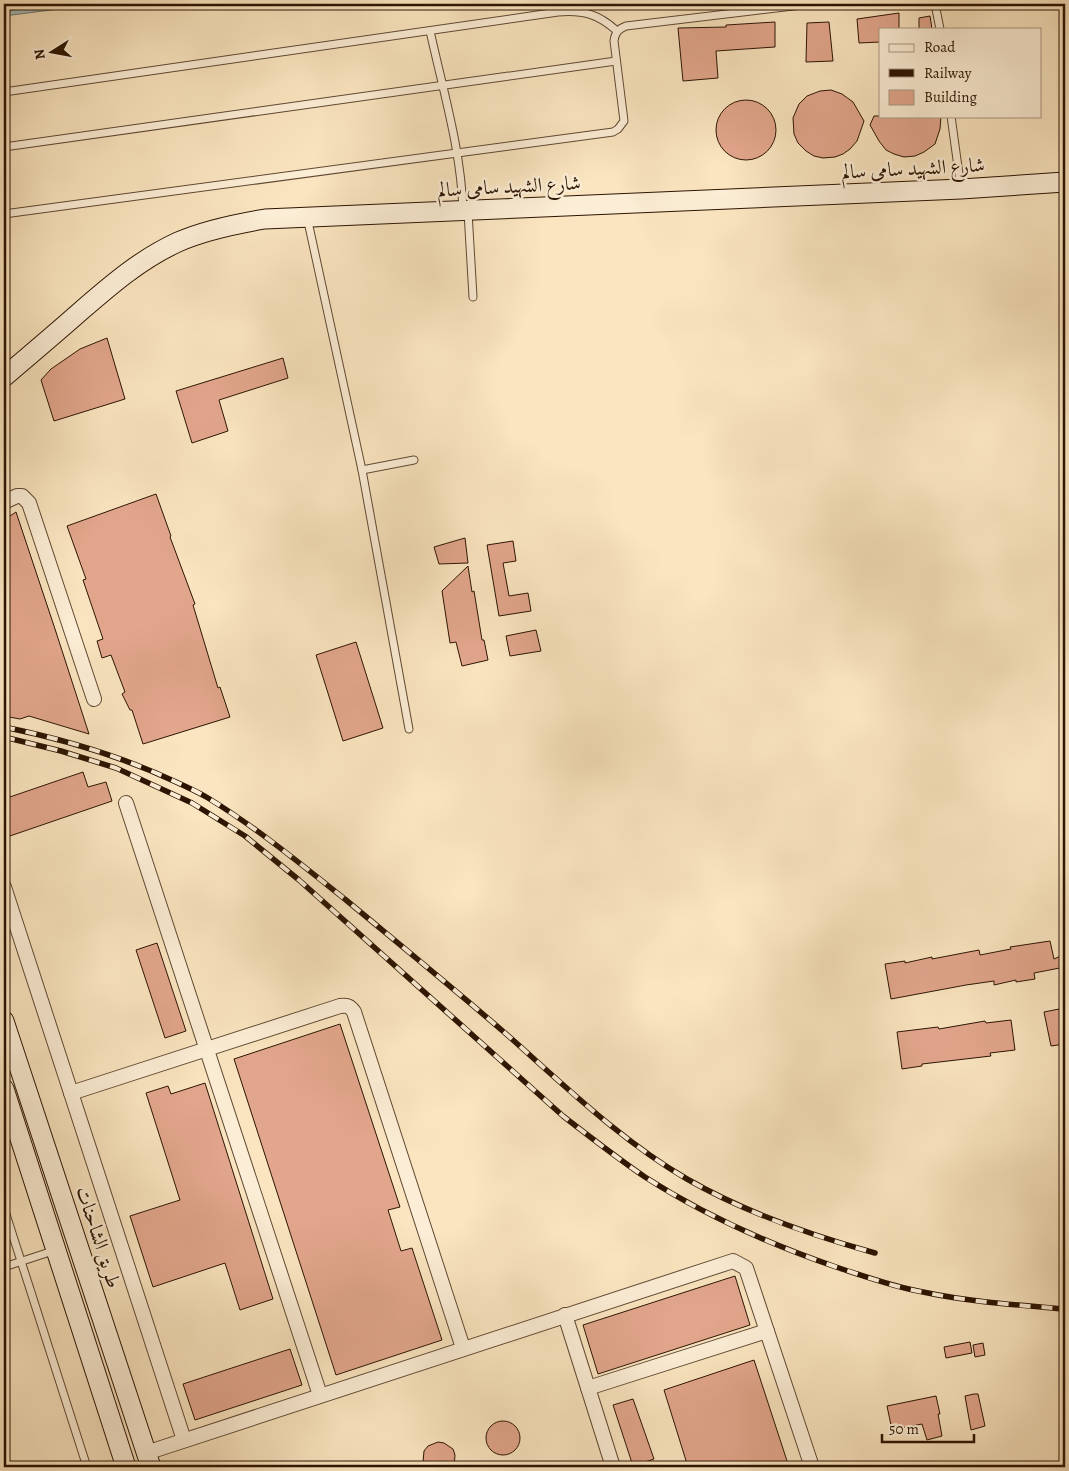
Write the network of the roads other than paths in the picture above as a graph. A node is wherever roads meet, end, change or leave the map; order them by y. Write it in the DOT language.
graph roads {
  1 [pos="810,4"];
  2 [pos="935,4"];
  3 [pos="940,28"];
  4 [pos="430,31"];
  5 [pos="617,31"];
  6 [pos="616,61"];
  7 [pos="442,86"];
  8 [pos="4,92"];
  9 [pos="951,118"];
  10 [pos="4,147"];
  11 [pos="456,152"];
  12 [pos="1065,182"];
  13 [pos="961,189"];
  14 [pos="465,210"];
  15 [pos="4,214"];
  16 [pos="307,217"];
  17 [pos="472,297"];
  18 [pos="4,377"];
  19 [pos="414,460"];
  20 [pos="362,470"];
  21 [pos="4,502"];
  22 [pos="94,699"];
  23 [pos="409,730"];
  24 [pos="126,803"];
  25 [pos="4,887"];
  26 [pos="4,1021"];
  27 [pos="207,1049"];
  28 [pos="10,1057"];
  29 [pos="4,1089"];
  30 [pos="71,1093"];
  31 [pos="4,1208"];
  32 [pos="56,1250"];
  33 [pos="21,1261"];
  34 [pos="4,1267"];
  35 [pos="565,1315"];
  36 [pos="767,1331"];
  37 [pos="110,1343"];
  38 [pos="463,1348"];
  39 [pos="89,1352"];
  40 [pos="588,1388"];
  41 [pos="320,1395"];
  42 [pos="129,1403"];
  43 [pos="109,1413"];
  44 [pos="184,1440"];
  45 [pos="148,1460"];
  46 [pos="87,1467"];
  47 [pos="126,1467"];
  48 [pos="613,1467"];
  49 [pos="812,1467"];
  1 -- 5 [label="lane"];
  2 -- 3 [label="lane"];
  4 -- 5 [label="lane"];
  4 -- 7 [label="lane"];
  4 -- 8 [label="lane"];
  5 -- 6 [label="lane"];
  6 -- 7 [label="lane"];
  6 -- 11 [label="lane"];
  7 -- 10 [label="lane"];
  7 -- 11 [label="lane"];
  9 -- 13 [label="lane"];
  11 -- 14 [label="lane"];
  11 -- 15 [label="lane"];
  12 -- 13 [label="main road, شارع الشهيد سامى سالم"];
  13 -- 14 [label="main road, شارع الشهيد سامى سالم"];
  14 -- 16 [label="main road, شارع الشهيد سامى سالم"];
  14 -- 17 [label="lane"];
  16 -- 18 [label="main road, شارع الشهيد سامى سالم"];
  16 -- 20 [label="lane"];
  19 -- 20 [label="lane"];
  20 -- 23 [label="lane"];
  21 -- 22 [label="street"];
  24 -- 27 [label="street"];
  25 -- 30 [label="street"];
  26 -- 28 [label="main road, طريق الشاحنات"];
  27 -- 30 [label="street"];
  27 -- 38 [label="street"];
  27 -- 41 [label="street"];
  28 -- 37 [label="main road, طريق الشاحنات"];
  29 -- 32 [label="main road"];
  30 -- 44 [label="street"];
  31 -- 33 [label="lane"];
  32 -- 33 [label="lane"];
  32 -- 39 [label="main road"];
  33 -- 34 [label="lane"];
  33 -- 46 [label="lane"];
  35 -- 36 [label="street"];
  35 -- 38 [label="street"];
  35 -- 40 [label="street"];
  36 -- 40 [label="street"];
  36 -- 49 [label="street"];
  37 -- 39 [label="main road"];
  37 -- 42 [label="main road, طريق الشاحنات"];
  38 -- 41 [label="street"];
  39 -- 43 [label="main road"];
  40 -- 48 [label="street"];
  41 -- 44 [label="street"];
  42 -- 43 [label="main road"];
  42 -- 45 [label="main road, طريق الشاحنات"];
  43 -- 47 [label="main road"];
  44 -- 45 [label="street"];
}
